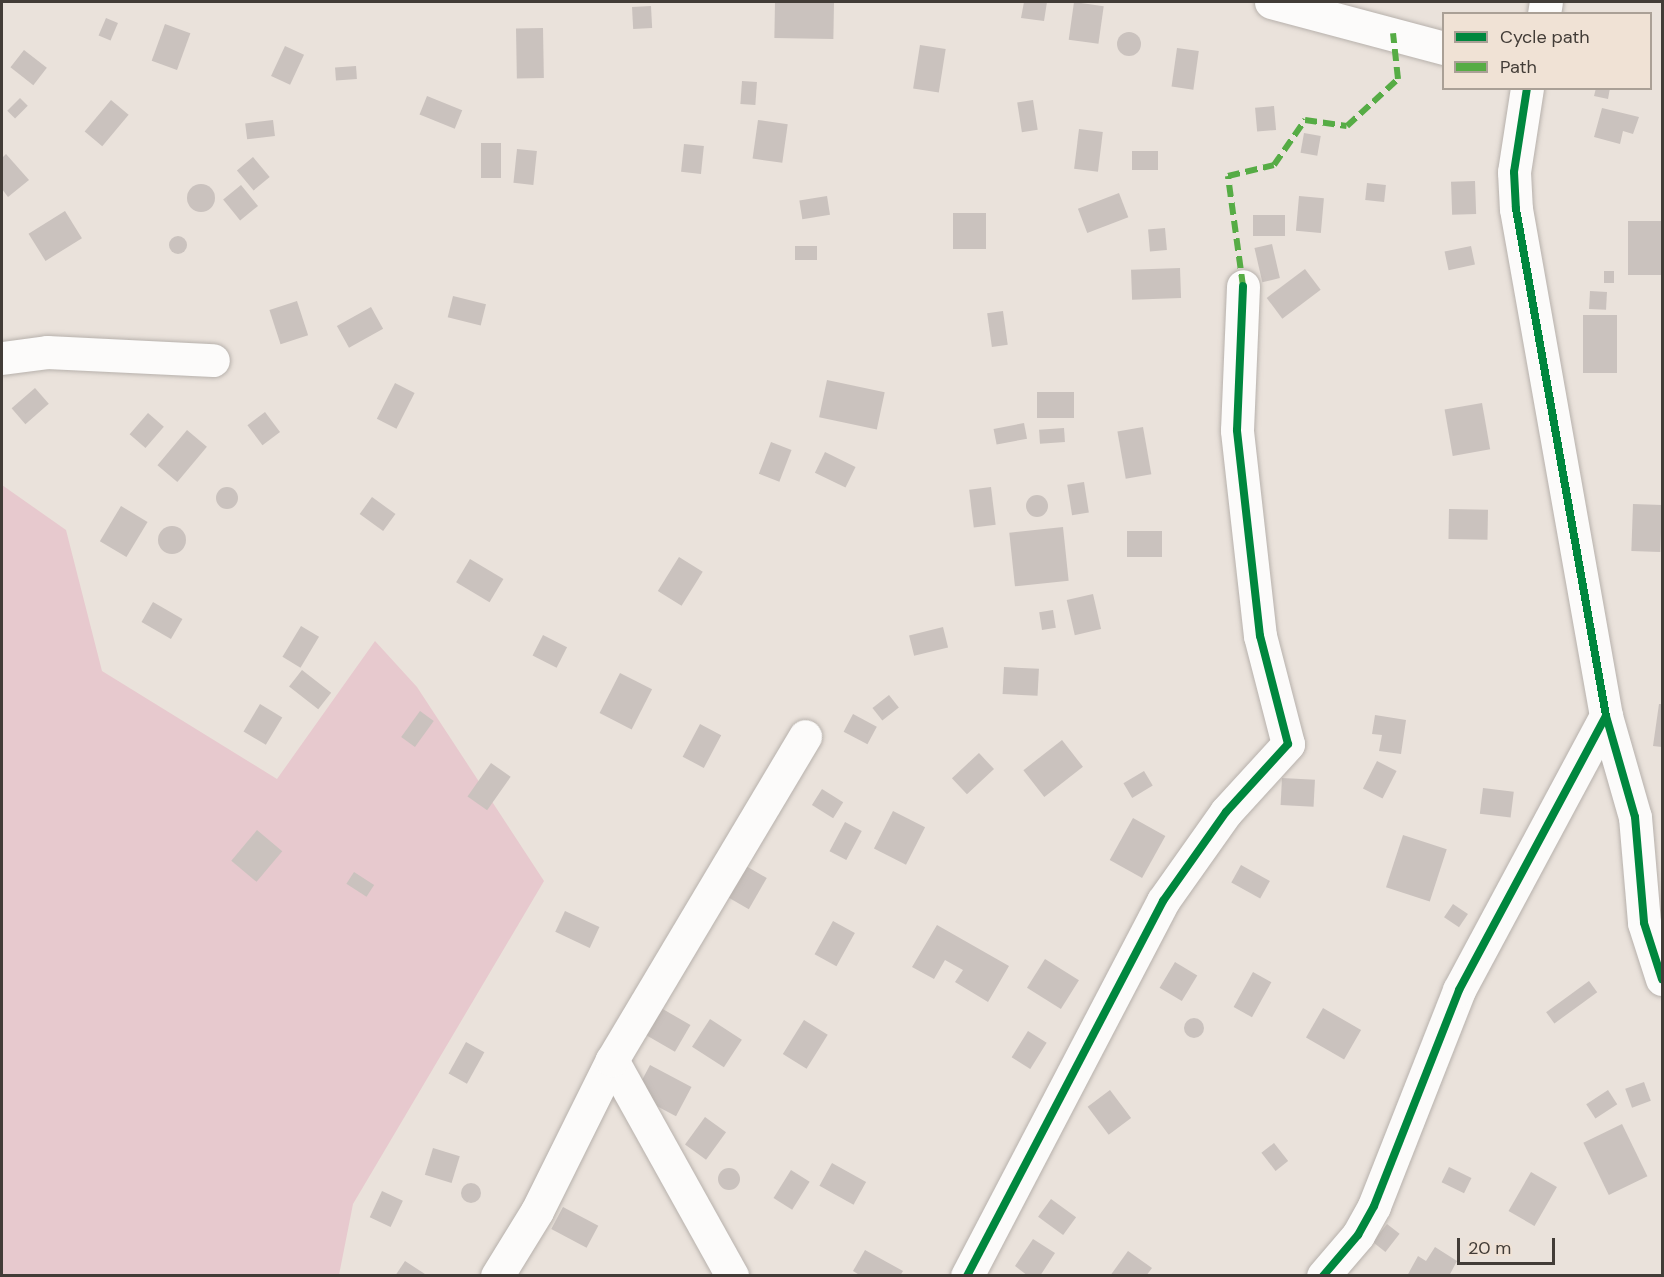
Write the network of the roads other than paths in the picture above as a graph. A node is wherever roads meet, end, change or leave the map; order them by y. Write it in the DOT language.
graph roads {
  1 [pos="1276,2"];
  2 [pos="1442,48"];
  3 [pos="1527,90"];
  4 [pos="1243,286"];
  5 [pos="2,358"];
  6 [pos="213,360"];
  7 [pos="1606,716"];
  8 [pos="805,736"];
  9 [pos="1662,979"];
  10 [pos="612,1060"];
  11 [pos="497,1275"];
  12 [pos="732,1275"];
  13 [pos="967,1275"];
  14 [pos="1323,1275"];
  1 -- 2 [label="street"];
  3 -- 7 [label="street"];
  4 -- 13 [label="street"];
  5 -- 6 [label="street"];
  7 -- 9 [label="street"];
  7 -- 14 [label="street"];
  8 -- 10 [label="street"];
  10 -- 11 [label="street"];
  10 -- 12 [label="street"];
}
